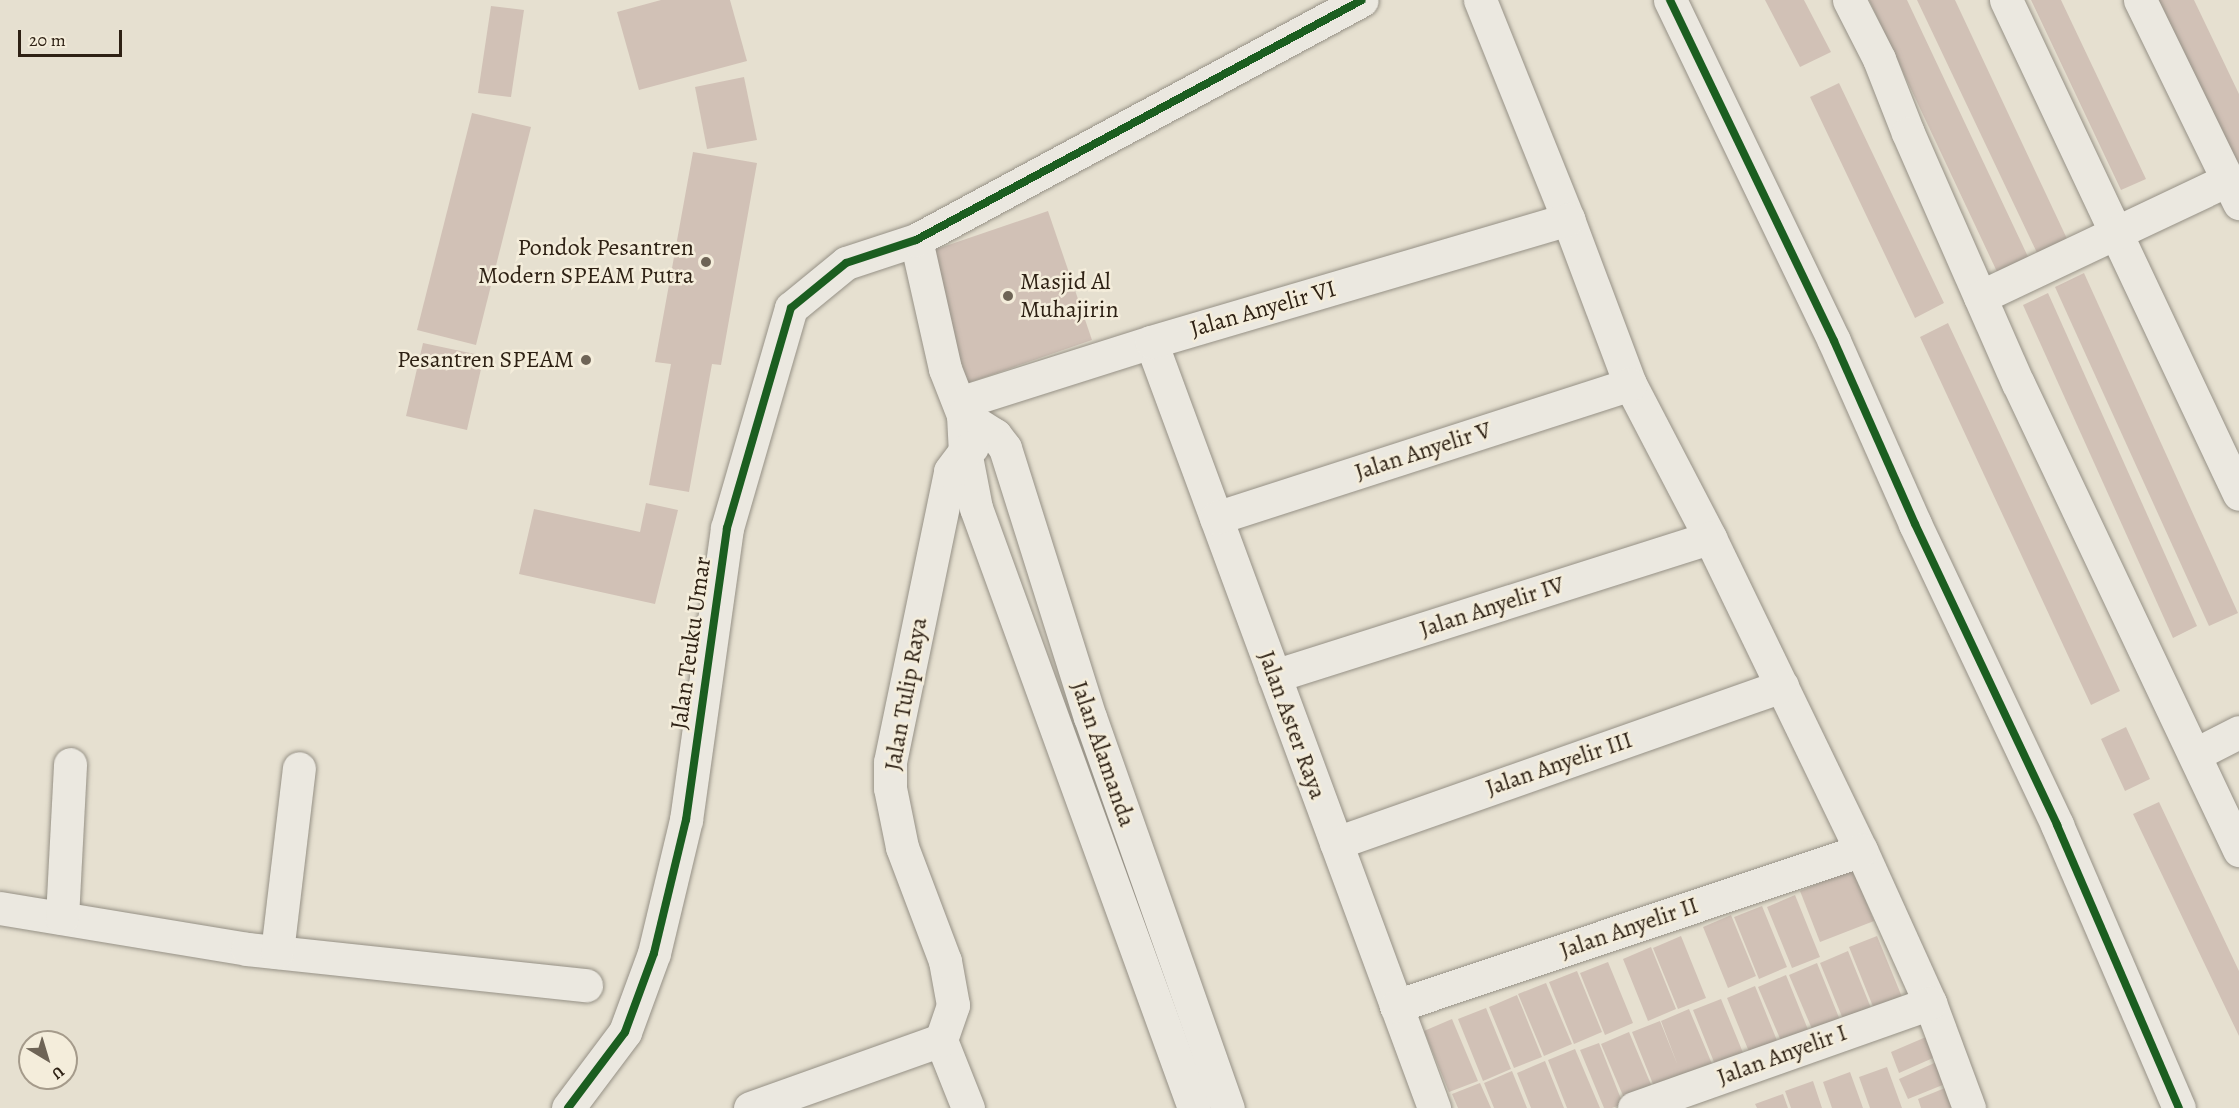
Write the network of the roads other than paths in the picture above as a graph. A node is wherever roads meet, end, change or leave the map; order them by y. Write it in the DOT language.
graph roads {
  1 [pos="1362,0"];
  2 [pos="1480,0"];
  3 [pos="1670,0"];
  4 [pos="1848,0"];
  5 [pos="2006,0"];
  6 [pos="2140,0"];
  7 [pos="2233,191"];
  8 [pos="1568,219"];
  9 [pos="2116,233"];
  10 [pos="916,240"];
  11 [pos="1980,297"];
  12 [pos="1151,342"];
  13 [pos="1630,384"];
  14 [pos="961,409"];
  15 [pos="995,435"];
  16 [pos="965,451"];
  17 [pos="2239,494"];
  18 [pos="1216,518"];
  19 [pos="1710,538"];
  20 [pos="1274,676"];
  21 [pos="1782,686"];
  22 [pos="2239,732"];
  23 [pos="2196,754"];
  24 [pos="70,764"];
  25 [pos="299,768"];
  26 [pos="1336,843"];
  27 [pos="1861,850"];
  28 [pos="2239,850"];
  29 [pos="0,908"];
  30 [pos="62,918"];
  31 [pos="277,952"];
  32 [pos="586,985"];
  33 [pos="1930,1003"];
  34 [pos="1396,1006"];
  35 [pos="941,1040"];
  36 [pos="568,1108"];
  37 [pos="750,1108"];
  38 [pos="968,1108"];
  39 [pos="1194,1108"];
  40 [pos="1228,1108"];
  41 [pos="1434,1108"];
  42 [pos="1634,1108"];
  43 [pos="1969,1108"];
  44 [pos="2179,1108"];
  1 -- 10 [label="street, Jalan Teuku Umar"];
  2 -- 8 [label="street"];
  3 -- 44 [label="street"];
  4 -- 11 [label="street"];
  5 -- 9 [label="street"];
  6 -- 7 [label="street"];
  7 -- 9 [label="street"];
  8 -- 12 [label="street, Jalan Anyelir VI"];
  8 -- 13 [label="street"];
  9 -- 11 [label="street"];
  9 -- 17 [label="street"];
  10 -- 14 [label="street, Jalan Alamanda"];
  10 -- 36 [label="street, Jalan Teuku Umar"];
  11 -- 23 [label="street"];
  12 -- 14 [label="street, Jalan Anyelir VI"];
  12 -- 18 [label="street, Jalan Aster Raya"];
  13 -- 18 [label="street, Jalan Anyelir V"];
  13 -- 19 [label="street"];
  14 -- 15 [label="street, Jalan Alamanda"];
  14 -- 16 [label="street, Jalan Alamanda"];
  15 -- 16 [label="street"];
  15 -- 40 [label="street, Jalan Alamanda"];
  16 -- 35 [label="street, Jalan Tulip Raya"];
  16 -- 39 [label="street, Jalan Alamanda"];
  18 -- 20 [label="street, Jalan Aster Raya"];
  19 -- 20 [label="street, Jalan Anyelir IV"];
  19 -- 21 [label="street"];
  20 -- 26 [label="street, Jalan Aster Raya"];
  21 -- 26 [label="street, Jalan Anyelir III"];
  21 -- 27 [label="street"];
  22 -- 23 [label="street"];
  23 -- 28 [label="street"];
  24 -- 30 [label="street"];
  25 -- 31 [label="street"];
  26 -- 34 [label="street, Jalan Aster Raya"];
  27 -- 33 [label="street"];
  27 -- 34 [label="street, Jalan Anyelir II"];
  29 -- 30 [label="street"];
  30 -- 31 [label="street"];
  31 -- 32 [label="street"];
  33 -- 42 [label="street, Jalan Anyelir I"];
  33 -- 43 [label="street"];
  34 -- 41 [label="street, Jalan Aster Raya"];
  35 -- 37 [label="street"];
  35 -- 38 [label="street"];
}
